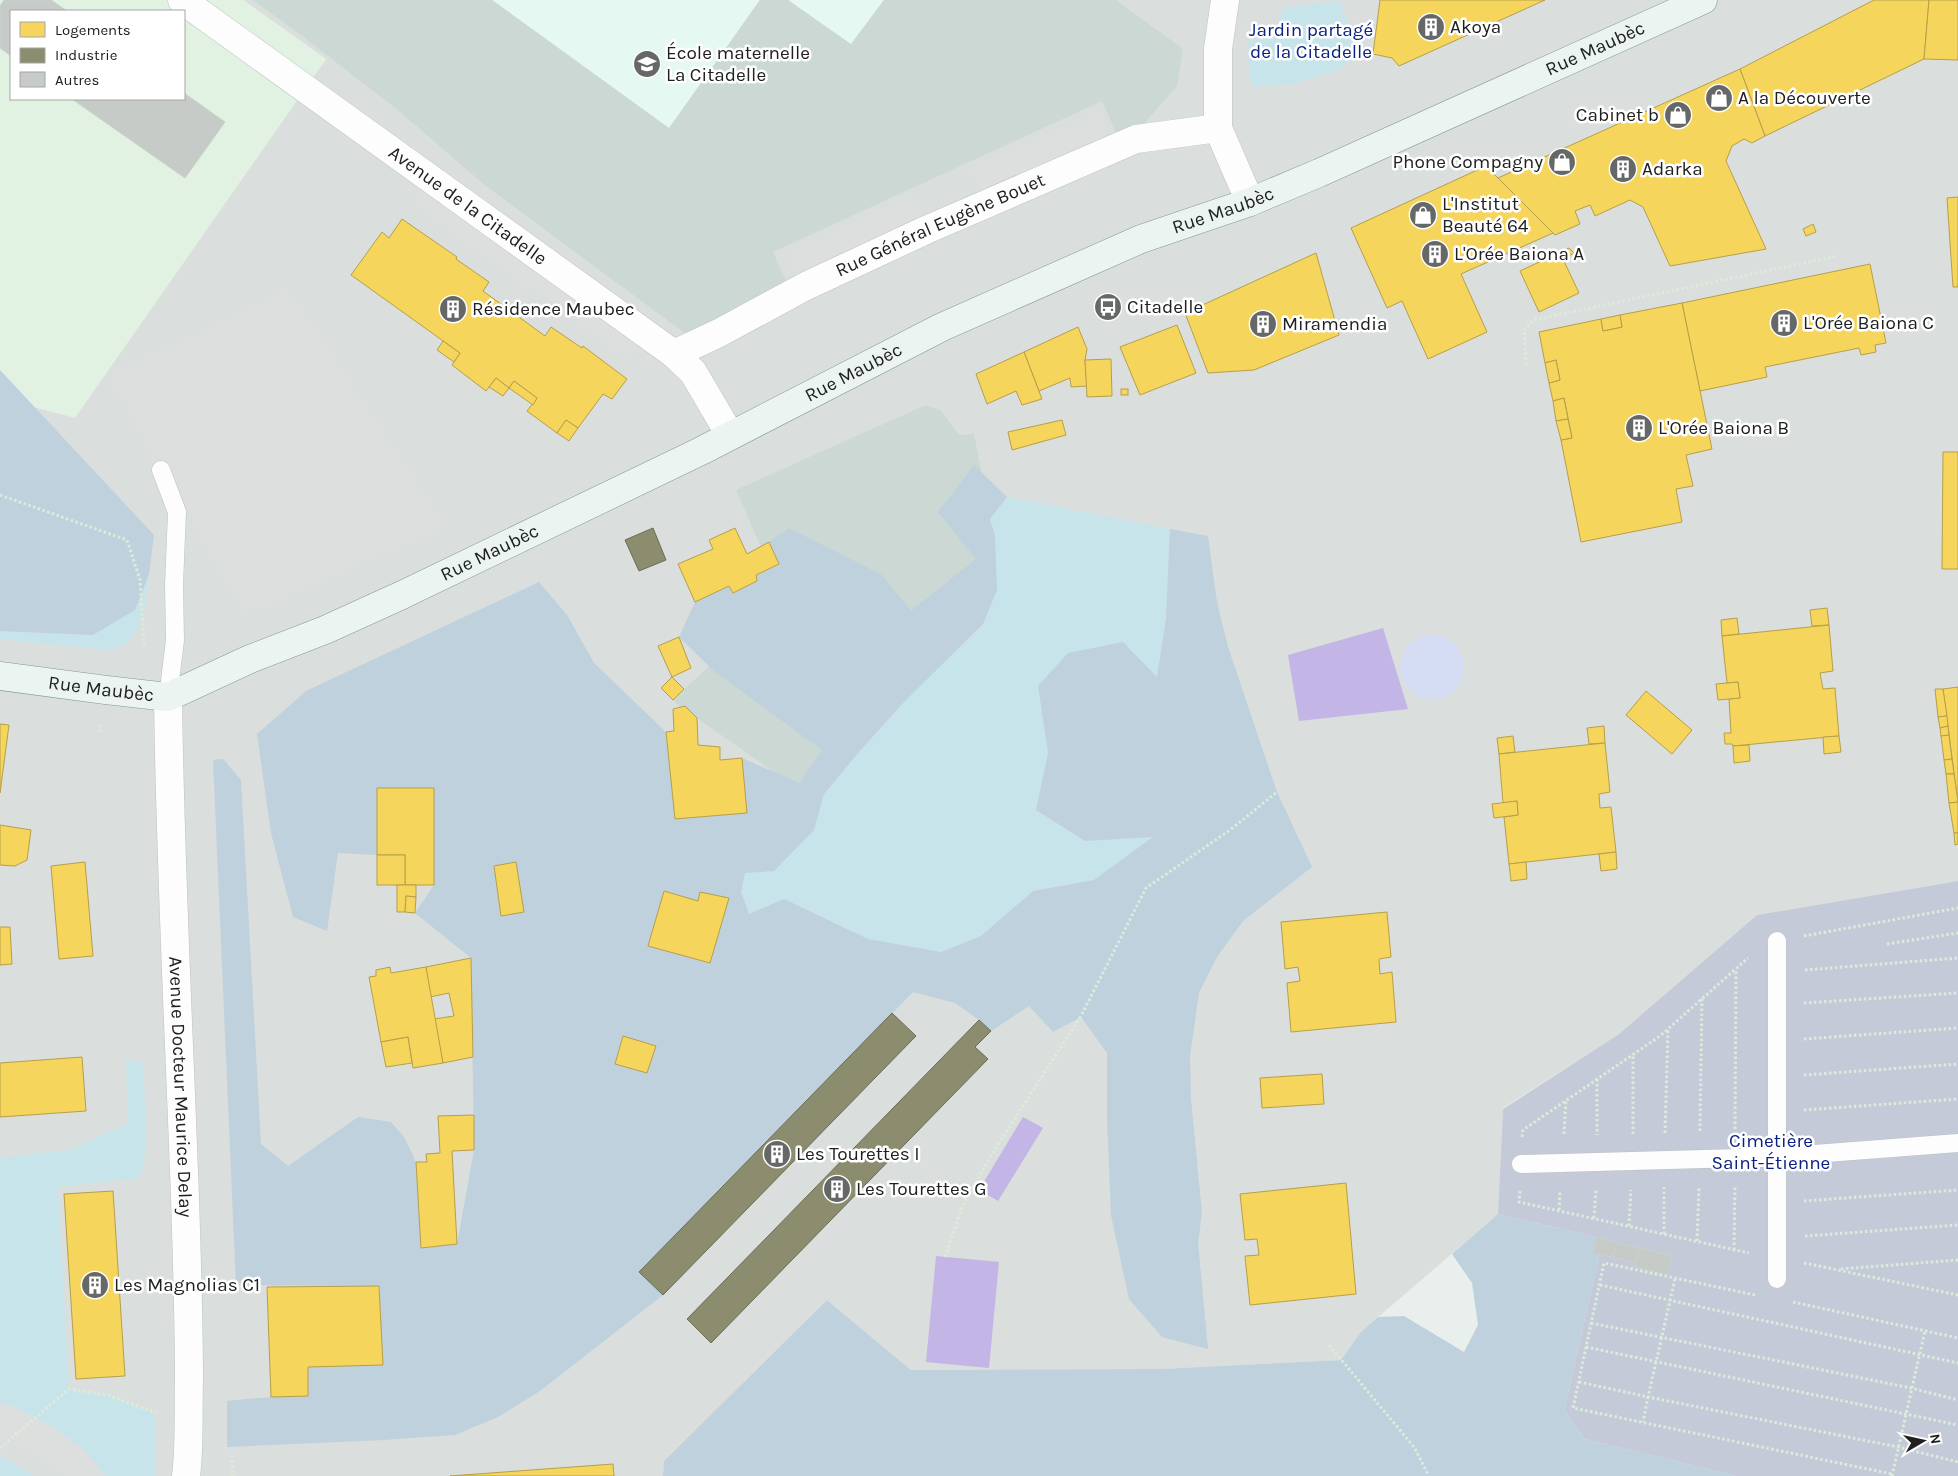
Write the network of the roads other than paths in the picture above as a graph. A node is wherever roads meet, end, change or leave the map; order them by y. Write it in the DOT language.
graph roads {
  1 [pos="182,0"];
  2 [pos="1225,0"];
  3 [pos="1703,0"];
  4 [pos="1218,128"];
  5 [pos="1250,202"];
  6 [pos="674,354"];
  7 [pos="730,435"];
  8 [pos="161,470"];
  9 [pos="0,676"];
  10 [pos="168,697"];
  11 [pos="1777,941"];
  12 [pos="1958,1143"];
  13 [pos="1776,1157"];
  14 [pos="1521,1164"];
  15 [pos="1777,1279"];
  16 [pos="186,1476"];
  1 -- 6 [label="street, Avenue de la Citadelle"];
  2 -- 4 [label="street"];
  3 -- 5 [label="main road, Rue Maubèc"];
  4 -- 5 [label="street"];
  4 -- 6 [label="street, Rue Général Eugène Bouet"];
  5 -- 7 [label="main road, Rue Maubèc"];
  6 -- 7 [label="street, Avenue de la Citadelle"];
  7 -- 10 [label="main road, Rue Maubèc"];
  8 -- 10 [label="lane"];
  9 -- 10 [label="main road, Rue Maubèc"];
  10 -- 16 [label="street, Avenue Docteur Maurice Delay"];
  11 -- 13 [label="lane"];
  12 -- 13 [label="lane"];
  13 -- 14 [label="lane"];
  13 -- 15 [label="lane"];
}
